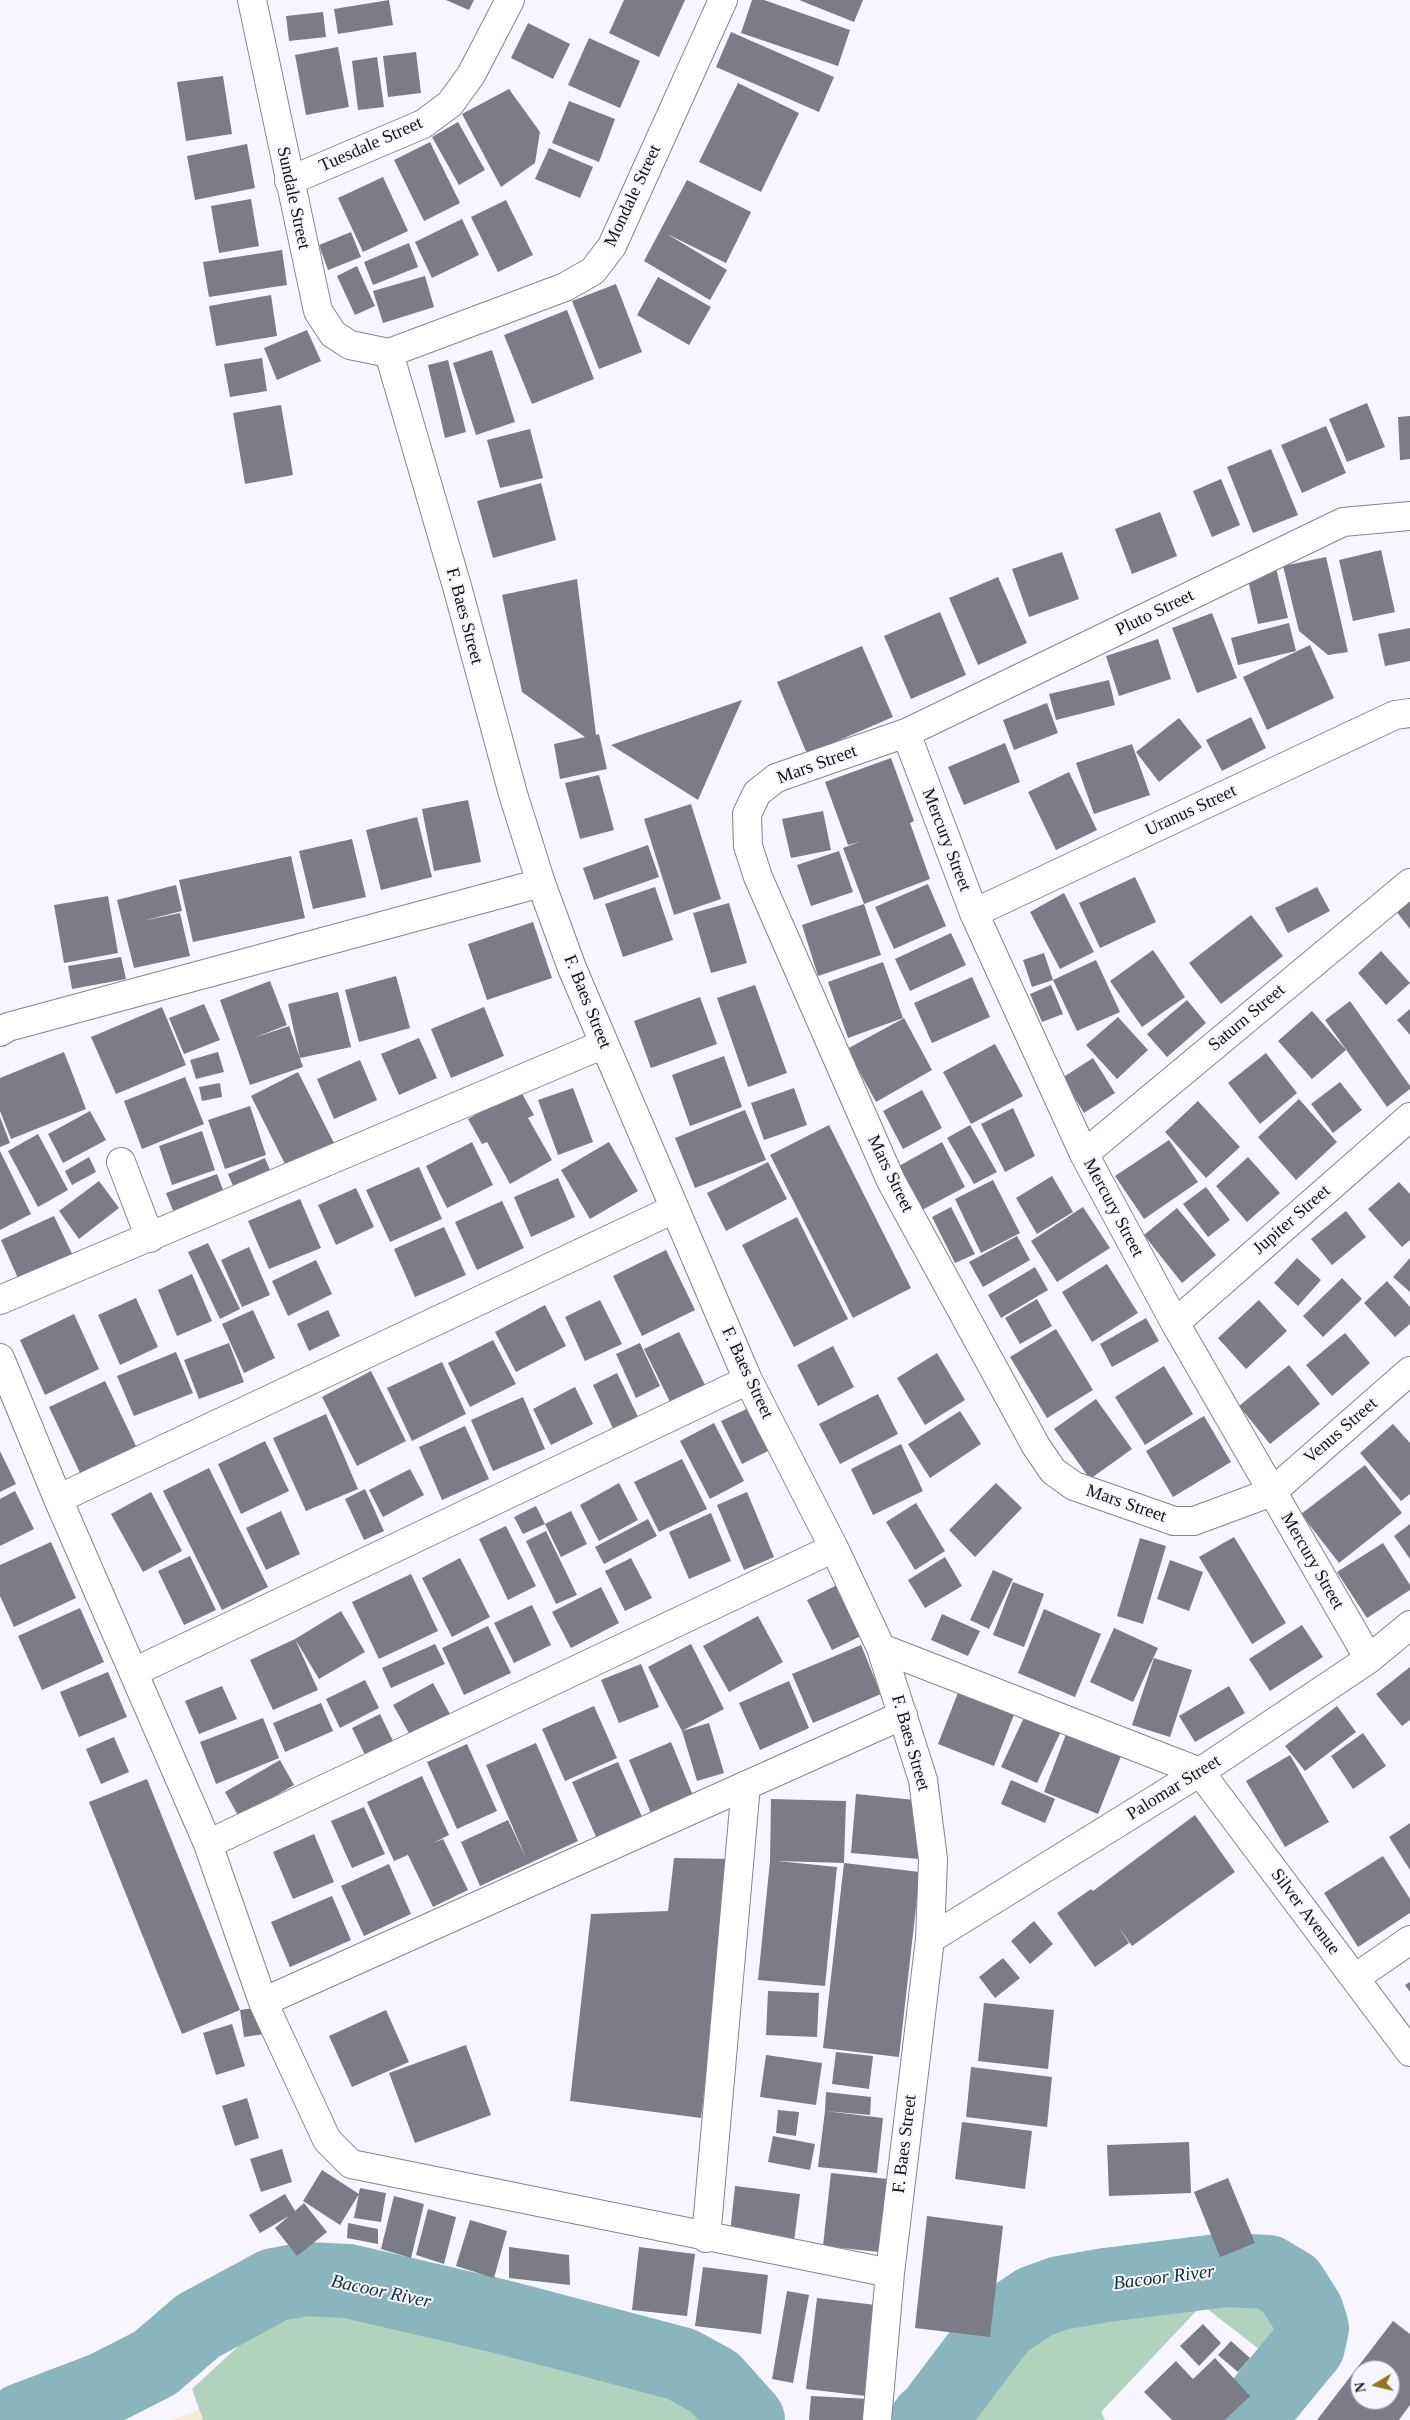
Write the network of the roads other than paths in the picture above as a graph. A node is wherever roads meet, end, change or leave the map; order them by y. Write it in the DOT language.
graph roads {
  1 [pos="252,0"];
  2 [pos="510,0"];
  3 [pos="723,0"];
  4 [pos="289,181"];
  5 [pos="389,353"];
  6 [pos="1410,516"];
  7 [pos="1410,714"];
  8 [pos="906,733"];
  9 [pos="541,883"];
  10 [pos="1410,883"];
  11 [pos="974,913"];
  12 [pos="3,1023"];
  13 [pos="604,1044"];
  14 [pos="1410,1117"];
  15 [pos="1084,1154"];
  16 [pos="121,1162"];
  17 [pos="674,1208"];
  18 [pos="150,1238"];
  19 [pos="0,1300"];
  20 [pos="1175,1323"];
  21 [pos="0,1358"];
  22 [pos="1410,1371"];
  23 [pos="748,1380"];
  24 [pos="1272,1492"];
  25 [pos="58,1499"];
  26 [pos="834,1548"];
  27 [pos="1410,1624"];
  28 [pos="881,1648"];
  29 [pos="1369,1659"];
  30 [pos="134,1672"];
  31 [pos="903,1715"];
  32 [pos="1200,1772"];
  33 [pos="746,1786"];
  34 [pos="208,1844"];
  35 [pos="930,1939"];
  36 [pos="1410,1940"];
  37 [pos="1355,1978"];
  38 [pos="264,2002"];
  39 [pos="1410,2052"];
  40 [pos="706,2238"];
  41 [pos="890,2273"];
  42 [pos="877,2418"];
  1 -- 4 [label="street, Sundale Street"];
  2 -- 4 [label="street, Tuesdale Street"];
  3 -- 5 [label="street, Mondale Street"];
  4 -- 5 [label="street, Sundale Street"];
  5 -- 9 [label="street, F. Baes Street"];
  6 -- 8 [label="street, Pluto Street"];
  7 -- 11 [label="street, Uranus Street"];
  8 -- 11 [label="street, Mercury Street"];
  8 -- 24 [label="street, Mars Street"];
  9 -- 12 [label="street"];
  9 -- 13 [label="street, F. Baes Street"];
  10 -- 15 [label="street, Saturn Street"];
  11 -- 15 [label="street, Mercury Street"];
  13 -- 17 [label="street, F. Baes Street"];
  13 -- 18 [label="street"];
  14 -- 20 [label="street, Jupiter Street"];
  15 -- 20 [label="street, Mercury Street"];
  16 -- 18 [label="street"];
  17 -- 23 [label="street, F. Baes Street"];
  17 -- 25 [label="street"];
  18 -- 19 [label="street"];
  20 -- 24 [label="street, Mercury Street"];
  21 -- 25 [label="street"];
  22 -- 24 [label="street, Venus Street"];
  23 -- 26 [label="street, F. Baes Street"];
  23 -- 30 [label="street"];
  24 -- 29 [label="street, Mercury Street"];
  25 -- 30 [label="street"];
  26 -- 28 [label="street, F. Baes Street"];
  26 -- 34 [label="street"];
  27 -- 29 [label="street, Palomar Street"];
  28 -- 31 [label="street, F. Baes Street"];
  28 -- 32 [label="street"];
  29 -- 32 [label="street, Palomar Street"];
  30 -- 34 [label="street"];
  31 -- 33 [label="street"];
  31 -- 35 [label="street, F. Baes Street"];
  32 -- 35 [label="street, Palomar Street"];
  32 -- 37 [label="street, Silver Avenue"];
  33 -- 38 [label="street"];
  33 -- 40 [label="street"];
  34 -- 38 [label="street"];
  35 -- 41 [label="street, F. Baes Street"];
  36 -- 37 [label="street"];
  37 -- 39 [label="street, Silver Avenue"];
  38 -- 40 [label="street"];
  40 -- 41 [label="street"];
  41 -- 42 [label="street, F. Baes Street"];
}
